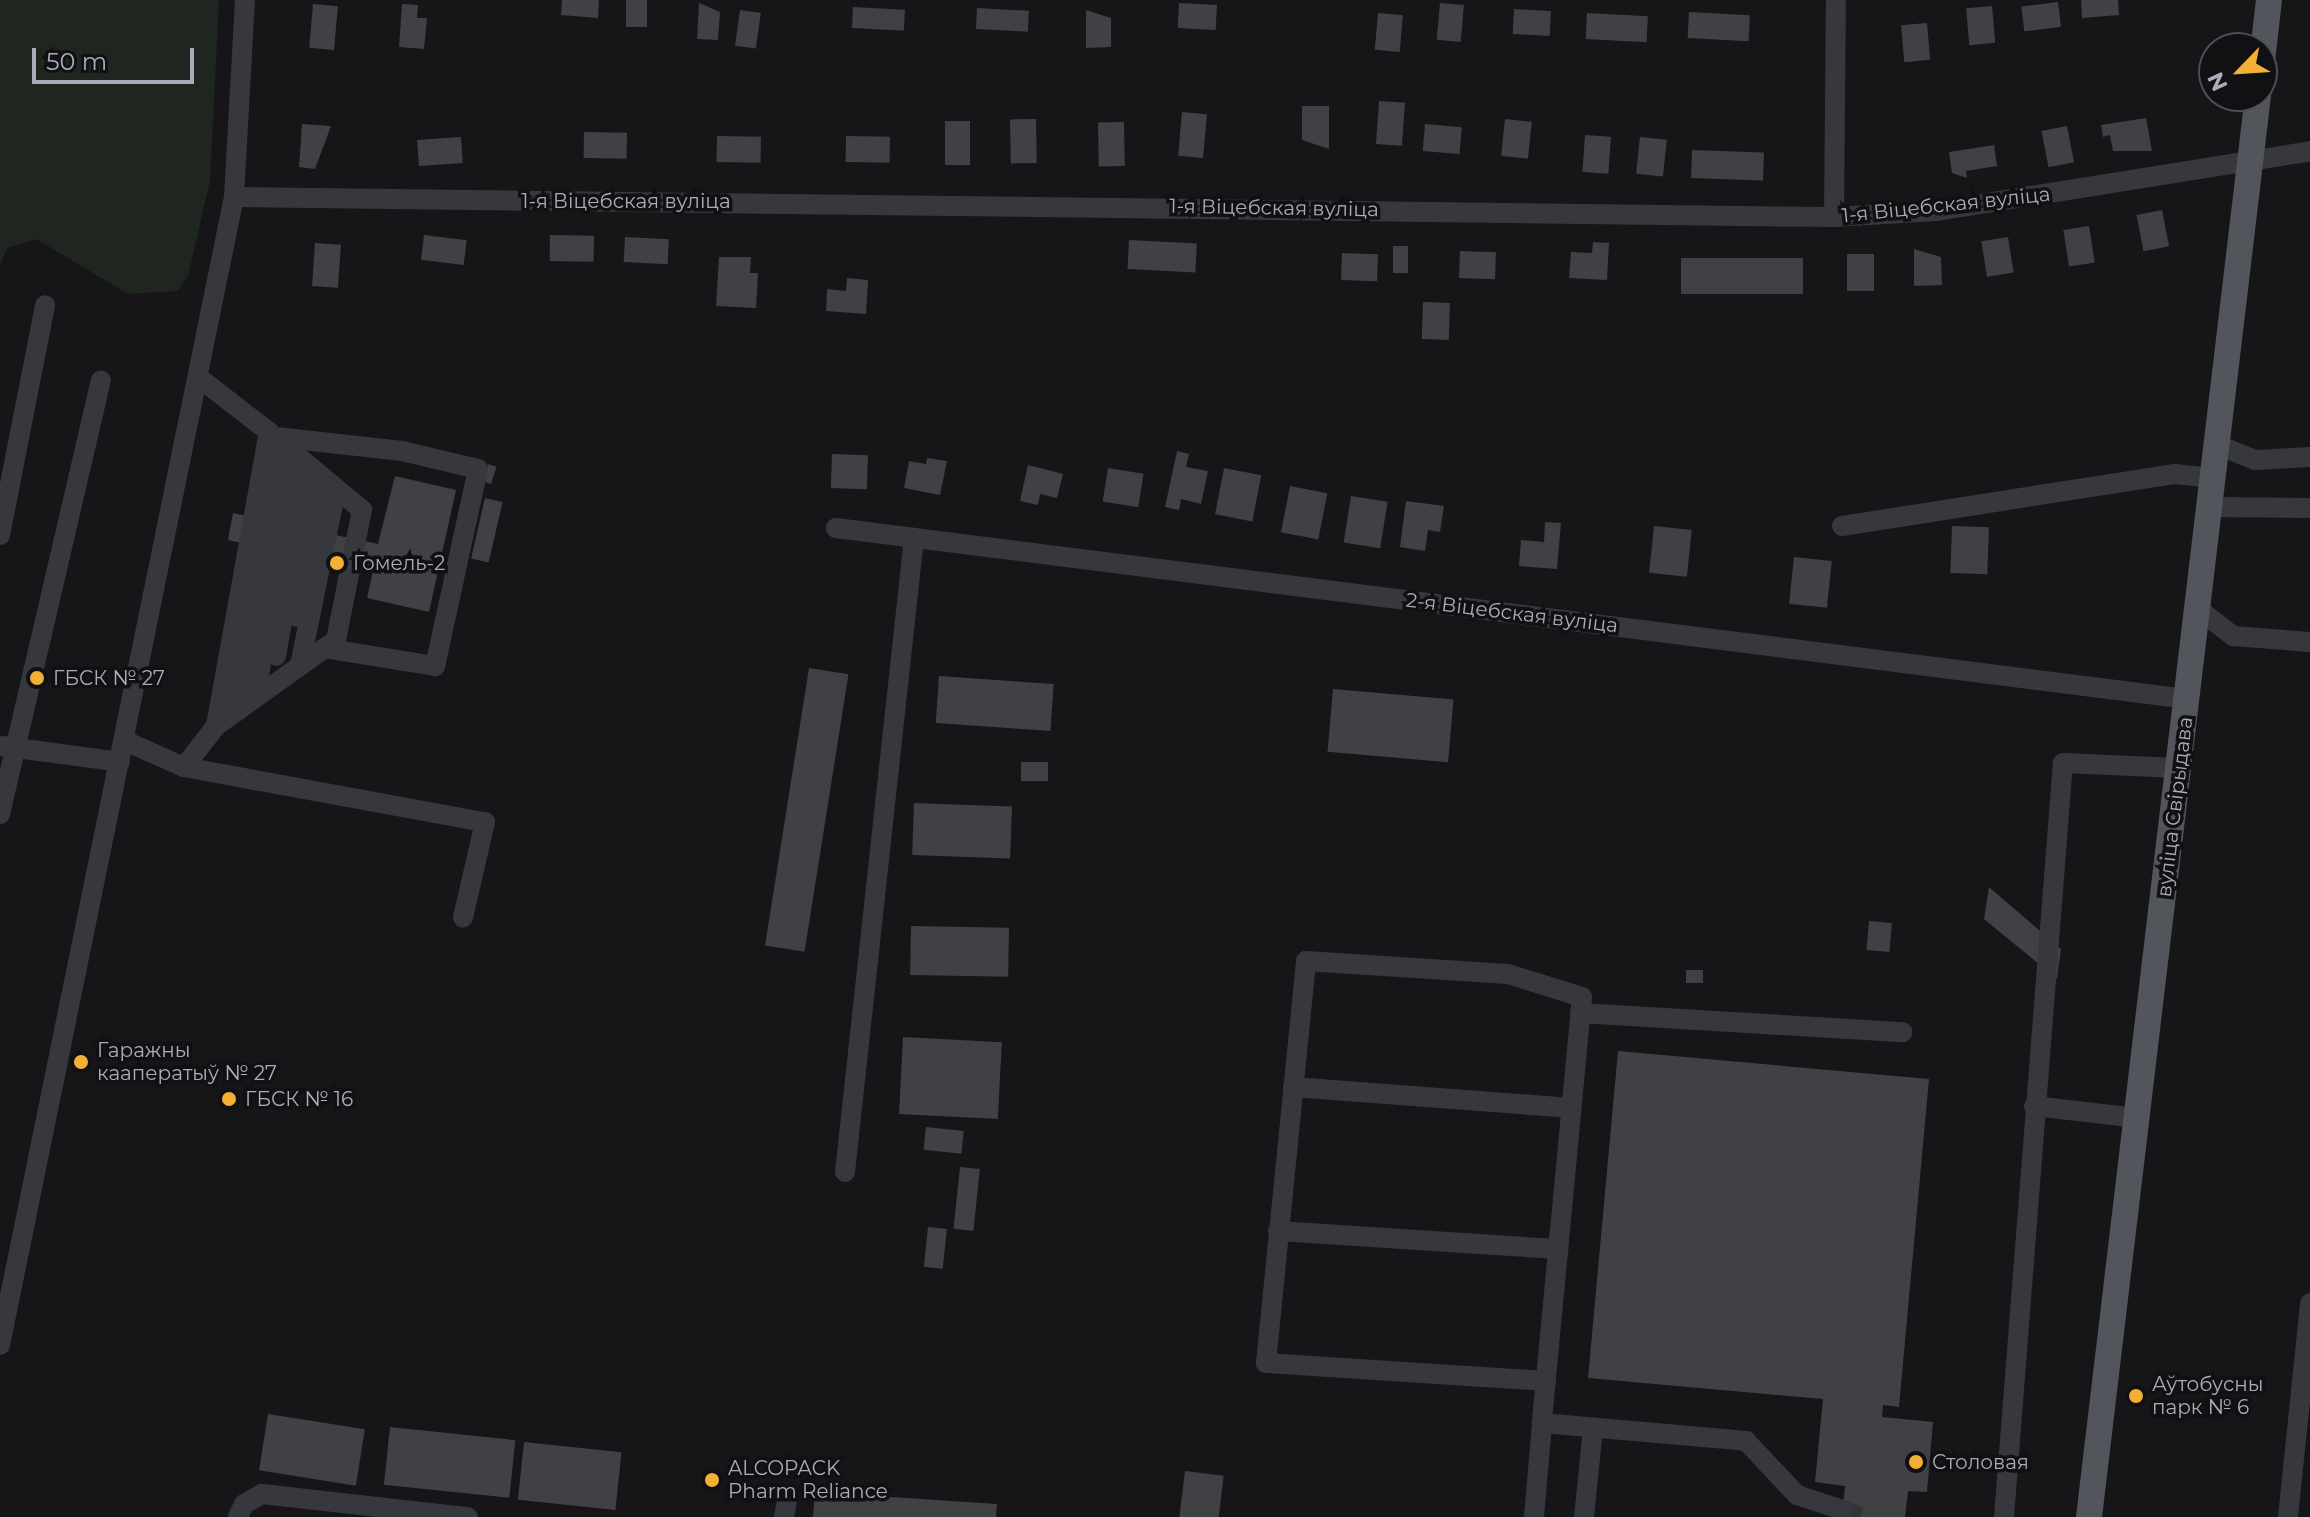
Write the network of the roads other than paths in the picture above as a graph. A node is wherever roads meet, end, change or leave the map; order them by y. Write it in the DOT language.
graph roads {
  1 [pos="245,0"];
  2 [pos="1836,0"];
  3 [pos="2269,0"];
  4 [pos="2265,32"];
  5 [pos="2256,112"];
  6 [pos="2310,151"];
  7 [pos="2250,161"];
  8 [pos="234,197"];
  9 [pos="1834,217"];
  10 [pos="45,305"];
  11 [pos="198,377"];
  12 [pos="101,381"];
  13 [pos="2218,445"];
  14 [pos="2310,457"];
  15 [pos="305,462"];
  16 [pos="2214,478"];
  17 [pos="2210,507"];
  18 [pos="2310,508"];
  19 [pos="1842,526"];
  20 [pos="836,528"];
  21 [pos="0,535"];
  22 [pos="914,538"];
  23 [pos="2197,608"];
  24 [pos="2310,642"];
  25 [pos="284,677"];
  26 [pos="2188,699"];
  27 [pos="216,726"];
  28 [pos="125,741"];
  29 [pos="7,747"];
  30 [pos="120,762"];
  31 [pos="184,767"];
  32 [pos="2179,768"];
  33 [pos="0,814"];
  34 [pos="463,917"];
  35 [pos="1580,1013"];
  36 [pos="1902,1032"];
  37 [pos="1293,1087"];
  38 [pos="2034,1106"];
  39 [pos="1571,1108"];
  40 [pos="2138,1118"];
  41 [pos="845,1172"];
  42 [pos="1278,1231"];
  43 [pos="1558,1249"];
  44 [pos="2310,1303"];
  45 [pos="0,1345"];
  46 [pos="1546,1381"];
  47 [pos="1542,1423"];
  48 [pos="1593,1428"];
  49 [pos="788,1494"];
  50 [pos="1843,1510"];
  51 [pos="238,1517"];
  52 [pos="468,1517"];
  53 [pos="784,1517"];
  54 [pos="1534,1517"];
  55 [pos="1584,1517"];
  56 [pos="2004,1517"];
  57 [pos="2089,1517"];
  58 [pos="2288,1517"];
  1 -- 8 [label="street"];
  2 -- 9 [label="street"];
  3 -- 4 [label="main road"];
  5 -- 7 [label="main road, вуліца Свірыдава"];
  6 -- 7 [label="street, 1-я Віцебская вуліца"];
  7 -- 9 [label="street, 1-я Віцебская вуліца"];
  7 -- 13 [label="main road, вуліца Свірыдава"];
  8 -- 9 [label="street, 1-я Віцебская вуліца"];
  8 -- 11 [label="street"];
  10 -- 21 [label="street"];
  11 -- 15 [label="street"];
  11 -- 28 [label="street"];
  12 -- 29 [label="street"];
  13 -- 14 [label="street"];
  13 -- 16 [label="main road, вуліца Свірыдава"];
  15 -- 25 [label="street"];
  15 -- 25 [label="street"];
  15 -- 25 [label="street"];
  15 -- 25 [label="street"];
  15 -- 25 [label="street"];
  15 -- 27 [label="street"];
  16 -- 17 [label="main road, вуліца Свірыдава"];
  16 -- 19 [label="street"];
  17 -- 18 [label="street"];
  17 -- 23 [label="main road, вуліца Свірыдава"];
  20 -- 22 [label="street, 2-я Віцебская вуліца"];
  22 -- 26 [label="street, 2-я Віцебская вуліца"];
  22 -- 41 [label="street"];
  23 -- 24 [label="street"];
  23 -- 26 [label="main road, вуліца Свірыдава"];
  25 -- 27 [label="street"];
  26 -- 32 [label="main road, вуліца Свірыдава"];
  27 -- 31 [label="street"];
  28 -- 30 [label="street"];
  28 -- 31 [label="street"];
  29 -- 30 [label="street"];
  29 -- 33 [label="street"];
  30 -- 45 [label="street"];
  31 -- 34 [label="street"];
  32 -- 38 [label="street"];
  32 -- 40 [label="main road, вуліца Свірыдава"];
  35 -- 36 [label="street"];
  35 -- 37 [label="street"];
  35 -- 39 [label="street"];
  37 -- 39 [label="street"];
  37 -- 42 [label="street"];
  38 -- 40 [label="street"];
  38 -- 56 [label="street"];
  39 -- 43 [label="street"];
  40 -- 57 [label="main road, вуліца Свірыдава"];
  42 -- 43 [label="street"];
  42 -- 46 [label="street"];
  43 -- 46 [label="street"];
  44 -- 58 [label="street"];
  46 -- 47 [label="street"];
  47 -- 48 [label="street"];
  47 -- 54 [label="street"];
  48 -- 50 [label="street"];
  48 -- 55 [label="street"];
  49 -- 53 [label="street"];
  51 -- 52 [label="street"];
}
